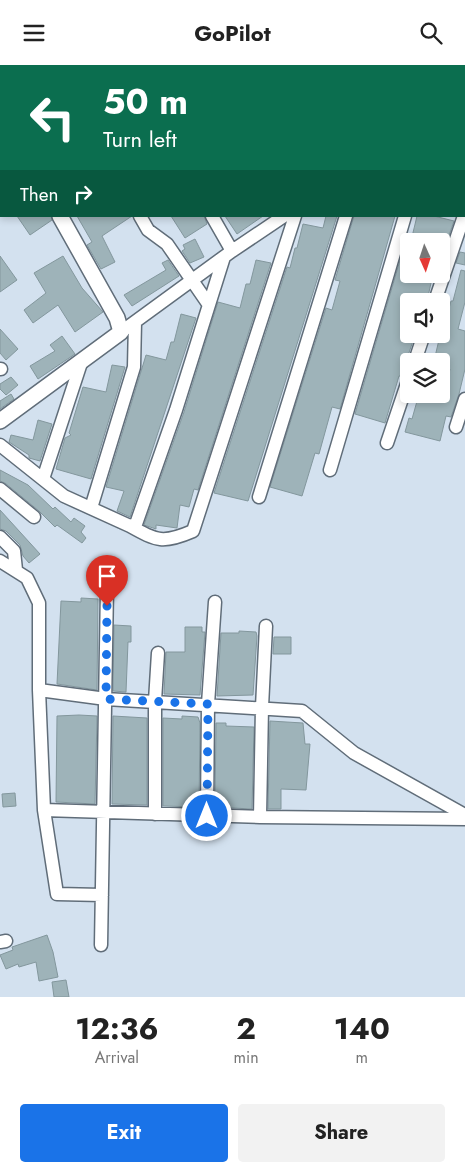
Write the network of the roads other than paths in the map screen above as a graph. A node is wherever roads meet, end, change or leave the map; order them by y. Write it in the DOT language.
graph roads {
  1 [pos="61,217"];
  2 [pos="141,217"];
  3 [pos="212,217"];
  4 [pos="283,217"];
  5 [pos="295,217"];
  6 [pos="346,217"];
  7 [pos="405,217"];
  8 [pos="464,217"];
  9 [pos="228,254"];
  10 [pos="193,279"];
  11 [pos="438,293"];
  12 [pos="209,305"];
  13 [pos="135,322"];
  14 [pos="121,332"];
  15 [pos="82,360"];
  16 [pos="465,399"];
  17 [pos="401,403"];
  18 [pos="0,421"];
  19 [pos="456,427"];
  20 [pos="387,443"];
  21 [pos="0,445"];
  22 [pos="330,470"];
  23 [pos="43,479"];
  24 [pos="0,489"];
  25 [pos="258,497"];
  26 [pos="91,508"];
  27 [pos="34,517"];
  28 [pos="130,526"];
  29 [pos="0,537"];
  30 [pos="0,561"];
  31 [pos="16,570"];
  32 [pos="107,587"];
  33 [pos="215,602"];
  34 [pos="266,626"];
  35 [pos="158,653"];
  36 [pos="39,690"];
  37 [pos="106,699"];
  38 [pos="155,701"];
  39 [pos="208,704"];
  40 [pos="262,707"];
  41 [pos="44,810"];
  42 [pos="103,812"];
  43 [pos="155,814"];
  44 [pos="207,816"];
  45 [pos="260,817"];
  46 [pos="465,817"];
  47 [pos="102,895"];
  48 [pos="101,945"];
  1 -- 14 [label="street"];
  2 -- 10 [label="street"];
  3 -- 9 [label="street"];
  4 -- 9 [label="street"];
  5 -- 28 [label="street"];
  6 -- 25 [label="street"];
  7 -- 22 [label="street"];
  8 -- 11 [label="street"];
  9 -- 10 [label="street"];
  9 -- 12 [label="street"];
  10 -- 12 [label="street"];
  10 -- 13 [label="street"];
  12 -- 28 [label="street"];
  13 -- 14 [label="street"];
  13 -- 26 [label="street"];
  14 -- 15 [label="street"];
  15 -- 18 [label="street"];
  15 -- 23 [label="street"];
  16 -- 19 [label="street"];
  17 -- 20 [label="street"];
  21 -- 23 [label="street"];
  23 -- 26 [label="street"];
  24 -- 27 [label="street"];
  26 -- 28 [label="street"];
  29 -- 31 [label="street"];
  30 -- 31 [label="street"];
  31 -- 36 [label="street"];
  32 -- 37 [label="street"];
  33 -- 39 [label="street"];
  34 -- 40 [label="street"];
  35 -- 38 [label="street"];
  36 -- 37 [label="street"];
  36 -- 41 [label="street"];
  37 -- 38 [label="street"];
  37 -- 42 [label="street"];
  38 -- 39 [label="street"];
  38 -- 43 [label="street"];
  39 -- 40 [label="street"];
  39 -- 44 [label="street"];
  40 -- 45 [label="street"];
  40 -- 46 [label="street"];
  41 -- 42 [label="street"];
  41 -- 47 [label="street"];
  42 -- 43 [label="street"];
  42 -- 47 [label="street"];
  43 -- 44 [label="street"];
  44 -- 45 [label="street"];
  45 -- 46 [label="street"];
  47 -- 48 [label="street"];
}
